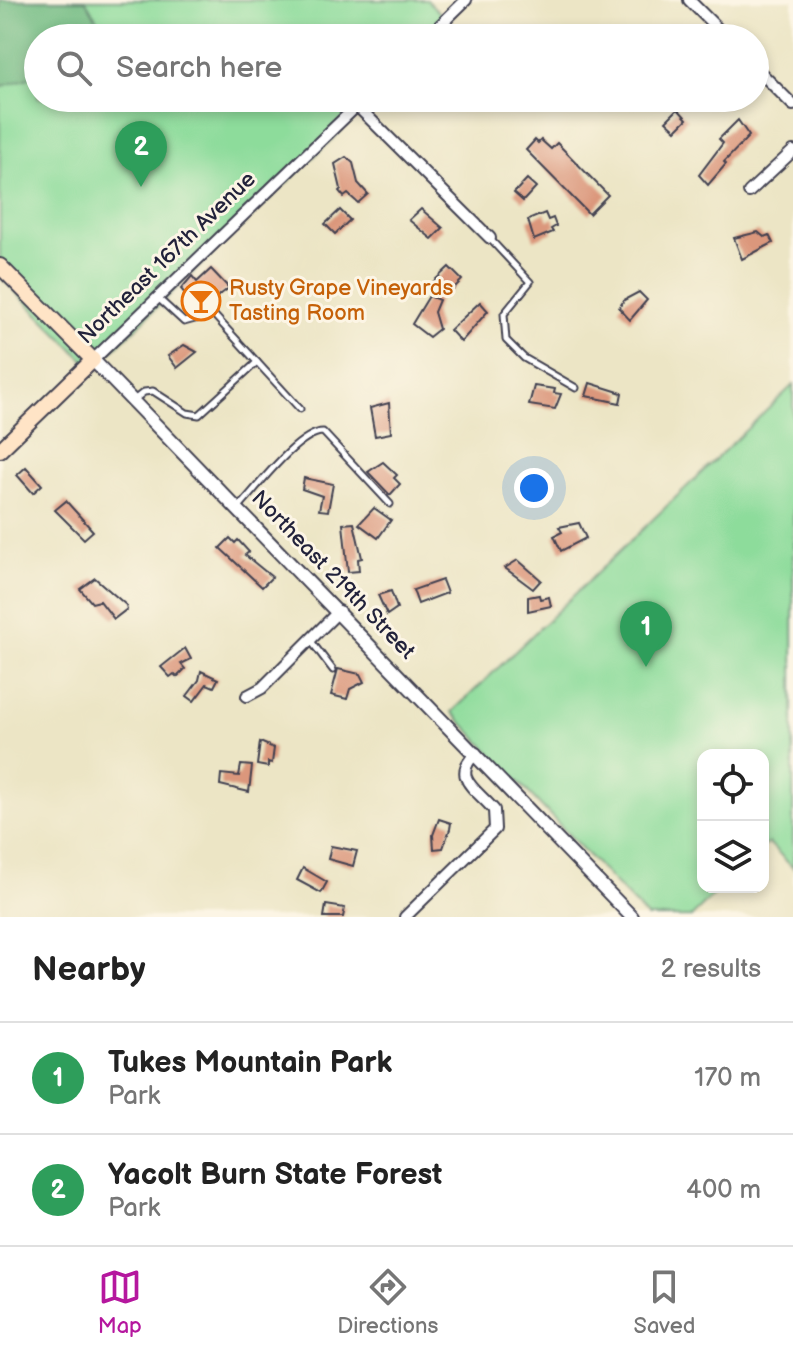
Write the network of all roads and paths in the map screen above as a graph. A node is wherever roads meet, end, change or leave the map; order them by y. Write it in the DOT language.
graph roads {
  1 [pos="466,0"];
  2 [pos="689,0"];
  3 [pos="439,24"];
  4 [pos="713,24"];
  5 [pos="769,81"];
  6 [pos="793,105"];
  7 [pos="351,112"];
  8 [pos="370,112"];
  9 [pos="793,151"];
  10 [pos="749,192"];
  11 [pos="490,238"];
  12 [pos="0,266"];
  13 [pos="158,298"];
  14 [pos="93,360"];
  15 [pos="257,362"];
  16 [pos="576,388"];
  17 [pos="132,401"];
  18 [pos="300,409"];
  19 [pos="0,450"];
  20 [pos="390,504"];
  21 [pos="238,509"];
  22 [pos="339,611"];
  23 [pos="310,640"];
  24 [pos="333,670"];
  25 [pos="247,696"];
  26 [pos="476,753"];
  27 [pos="405,917"];
  28 [pos="632,917"];
  1 -- 3 [label="street"];
  2 -- 4 [label="street"];
  5 -- 6 [label="street"];
  7 -- 13 [label="street, Northeast 167th Avenue"];
  8 -- 11 [label="street"];
  9 -- 10 [label="street"];
  11 -- 16 [label="lane"];
  12 -- 14 [label="main road, Northeast 219th Street"];
  13 -- 14 [label="street, Northeast 167th Avenue"];
  13 -- 15 [label="lane"];
  14 -- 17 [label="street, Northeast 219th Street"];
  14 -- 19 [label="main road, Northeast 167th Avenue"];
  15 -- 17 [label="lane"];
  15 -- 18 [label="lane"];
  17 -- 21 [label="street, Northeast 219th Street"];
  20 -- 21 [label="lane"];
  21 -- 22 [label="street, Northeast 219th Street"];
  22 -- 23 [label="street"];
  22 -- 26 [label="street, Northeast 219th Street"];
  23 -- 24 [label="lane"];
  23 -- 25 [label="street"];
  26 -- 27 [label="street"];
  26 -- 28 [label="street, Northeast 219th Street"];
}
